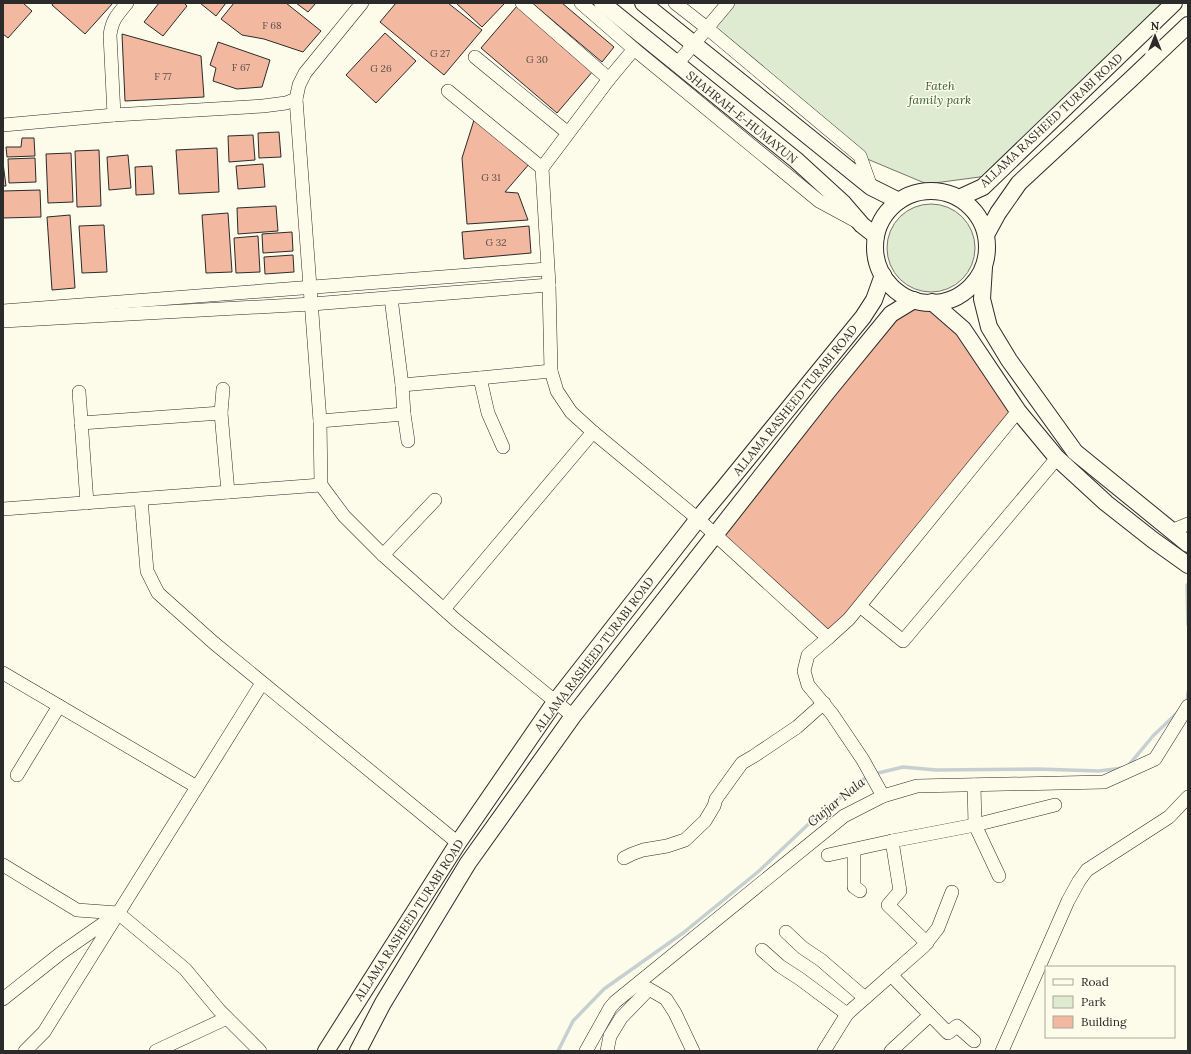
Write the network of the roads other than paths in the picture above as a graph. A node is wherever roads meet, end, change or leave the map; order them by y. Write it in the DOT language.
graph roads {
  1 [pos="127,3"];
  2 [pos="362,3"];
  3 [pos="522,3"];
  4 [pos="581,3"];
  5 [pos="602,3"];
  6 [pos="644,3"];
  7 [pos="675,3"];
  8 [pos="728,3"];
  9 [pos="1174,3"];
  10 [pos="1188,25"];
  11 [pos="706,28"];
  12 [pos="695,44"];
  13 [pos="634,49"];
  14 [pos="475,57"];
  15 [pos="677,64"];
  16 [pos="609,80"];
  17 [pos="448,91"];
  18 [pos="296,99"];
  19 [pos="114,115"];
  20 [pos="3,125"];
  21 [pos="568,133"];
  22 [pos="542,168"];
  23 [pos="871,187"];
  24 [pos="959,198"];
  25 [pos="899,201"];
  26 [pos="862,225"];
  27 [pos="986,235"];
  28 [pos="876,236"];
  29 [pos="984,267"];
  30 [pos="547,269"];
  31 [pos="883,274"];
  32 [pos="549,285"];
  33 [pos="310,288"];
  34 [pos="391,298"];
  35 [pos="914,300"];
  36 [pos="932,302"];
  37 [pos="312,304"];
  38 [pos="3,312"];
  39 [pos="3,321"];
  40 [pos="551,371"];
  41 [pos="480,378"];
  42 [pos="402,385"];
  43 [pos="223,389"];
  44 [pos="79,392"];
  45 [pos="1018,411"];
  46 [pos="221,413"];
  47 [pos="404,414"];
  48 [pos="320,421"];
  49 [pos="81,423"];
  50 [pos="593,432"];
  51 [pos="408,441"];
  52 [pos="503,447"];
  53 [pos="1057,458"];
  54 [pos="321,485"];
  55 [pos="228,492"];
  56 [pos="141,499"];
  57 [pos="435,500"];
  58 [pos="87,503"];
  59 [pos="3,509"];
  60 [pos="698,519"];
  61 [pos="1188,524"];
  62 [pos="716,535"];
  63 [pos="1181,538"];
  64 [pos="384,555"];
  65 [pos="1188,565"];
  66 [pos="860,606"];
  67 [pos="444,609"];
  68 [pos="828,638"];
  69 [pos="3,672"];
  70 [pos="262,683"];
  71 [pos="556,702"];
  72 [pos="824,704"];
  73 [pos="59,706"];
  74 [pos="1188,706"];
  75 [pos="573,716"];
  76 [pos="17,775"];
  77 [pos="974,785"];
  78 [pos="197,787"];
  79 [pos="883,796"];
  80 [pos="1188,797"];
  81 [pos="487,802"];
  82 [pos="1055,805"];
  83 [pos="504,813"];
  84 [pos="975,825"];
  85 [pos="892,841"];
  86 [pos="458,842"];
  87 [pos="854,850"];
  88 [pos="828,855"];
  89 [pos="624,858"];
  90 [pos="3,865"];
  91 [pos="1000,876"];
  92 [pos="434,881"];
  93 [pos="860,891"];
  94 [pos="451,892"];
  95 [pos="952,892"];
  96 [pos="118,913"];
  97 [pos="786,932"];
  98 [pos="926,943"];
  99 [pos="762,950"];
  100 [pos="891,975"];
  101 [pos="865,998"];
  102 [pos="3,999"];
  103 [pos="847,1014"];
  104 [pos="930,1015"];
  105 [pos="227,1018"];
  106 [pos="974,1041"];
  107 [pos="25,1051"];
  108 [pos="156,1051"];
  109 [pos="260,1051"];
  110 [pos="326,1051"];
  111 [pos="358,1051"];
  112 [pos="586,1051"];
  113 [pos="607,1051"];
  114 [pos="693,1051"];
  115 [pos="824,1051"];
  116 [pos="892,1051"];
  117 [pos="1002,1051"];
  1 -- 19 [label="street"];
  2 -- 18 [label="street"];
  3 -- 16 [label="street"];
  4 -- 13 [label="street"];
  5 -- 15 [label="main road, SHAHRAH-E-HUMAYUN"];
  6 -- 12 [label="main road"];
  7 -- 11 [label="street"];
  8 -- 11 [label="street"];
  9 -- 24 [label="main road, ALLAMA RASHEED TURABI ROAD"];
  10 -- 27 [label="main road, ALLAMA RASHEED TURABI ROAD"];
  11 -- 12 [label="street"];
  11 -- 23 [label="street"];
  12 -- 15 [label="street"];
  12 -- 23 [label="main road"];
  13 -- 16 [label="street"];
  13 -- 26 [label="street"];
  14 -- 21 [label="street"];
  15 -- 26 [label="main road, SHAHRAH-E-HUMAYUN"];
  16 -- 21 [label="street"];
  17 -- 22 [label="street"];
  18 -- 19 [label="street"];
  18 -- 33 [label="street"];
  19 -- 20 [label="street"];
  21 -- 22 [label="street"];
  22 -- 30 [label="street"];
  23 -- 25 [label="main road"];
  24 -- 25 [label="main road"];
  24 -- 27 [label="main road"];
  25 -- 28 [label="main road"];
  26 -- 28 [label="main road, SHAHRAH-E-HUMAYUN"];
  27 -- 29 [label="main road"];
  28 -- 31 [label="main road"];
  29 -- 36 [label="main road"];
  29 -- 63 [label="main road"];
  30 -- 32 [label="street"];
  30 -- 33 [label="street"];
  31 -- 35 [label="main road"];
  31 -- 60 [label="main road, ALLAMA RASHEED TURABI ROAD"];
  32 -- 34 [label="street"];
  32 -- 40 [label="street"];
  33 -- 37 [label="street"];
  33 -- 38 [label="street"];
  34 -- 37 [label="street"];
  34 -- 42 [label="street"];
  35 -- 36 [label="main road"];
  35 -- 62 [label="main road, ALLAMA RASHEED TURABI ROAD"];
  36 -- 45 [label="main road"];
  37 -- 39 [label="street"];
  37 -- 48 [label="street"];
  40 -- 41 [label="street"];
  40 -- 50 [label="street"];
  41 -- 42 [label="street"];
  41 -- 52 [label="street"];
  42 -- 47 [label="street"];
  43 -- 46 [label="street"];
  44 -- 49 [label="street"];
  45 -- 53 [label="main road"];
  45 -- 66 [label="street"];
  46 -- 49 [label="street"];
  46 -- 55 [label="street"];
  47 -- 48 [label="street"];
  47 -- 51 [label="street"];
  48 -- 54 [label="street"];
  49 -- 58 [label="street"];
  50 -- 60 [label="street"];
  50 -- 67 [label="street"];
  53 -- 65 [label="main road"];
  53 -- 66 [label="street"];
  54 -- 55 [label="street"];
  54 -- 64 [label="street"];
  55 -- 56 [label="street"];
  56 -- 58 [label="street"];
  56 -- 70 [label="street"];
  57 -- 64 [label="street"];
  58 -- 59 [label="street"];
  60 -- 62 [label="street"];
  60 -- 71 [label="main road, ALLAMA RASHEED TURABI ROAD"];
  61 -- 63 [label="street"];
  62 -- 68 [label="street"];
  62 -- 75 [label="main road, ALLAMA RASHEED TURABI ROAD"];
  64 -- 67 [label="street"];
  66 -- 68 [label="street"];
  67 -- 71 [label="street"];
  68 -- 72 [label="street"];
  69 -- 73 [label="street"];
  70 -- 78 [label="street"];
  70 -- 86 [label="street"];
  71 -- 75 [label="street"];
  71 -- 81 [label="main road, ALLAMA RASHEED TURABI ROAD"];
  72 -- 79 [label="street"];
  72 -- 89 [label="street"];
  73 -- 76 [label="street"];
  73 -- 78 [label="street"];
  74 -- 77 [label="street"];
  75 -- 83 [label="main road, ALLAMA RASHEED TURABI ROAD"];
  77 -- 79 [label="street"];
  77 -- 84 [label="street"];
  78 -- 96 [label="street"];
  79 -- 112 [label="street"];
  80 -- 117 [label="street"];
  81 -- 83 [label="main road"];
  81 -- 86 [label="main road, ALLAMA RASHEED TURABI ROAD"];
  82 -- 84 [label="street"];
  83 -- 94 [label="main road, ALLAMA RASHEED TURABI ROAD"];
  84 -- 85 [label="street"];
  84 -- 91 [label="street"];
  85 -- 87 [label="street"];
  85 -- 98 [label="street"];
  86 -- 92 [label="main road, ALLAMA RASHEED TURABI ROAD"];
  87 -- 88 [label="street"];
  87 -- 93 [label="street"];
  90 -- 96 [label="street"];
  92 -- 94 [label="main road"];
  92 -- 110 [label="main road, ALLAMA RASHEED TURABI ROAD"];
  94 -- 111 [label="main road, ALLAMA RASHEED TURABI ROAD"];
  95 -- 98 [label="street"];
  96 -- 102 [label="street"];
  96 -- 105 [label="street"];
  96 -- 107 [label="street"];
  97 -- 101 [label="street"];
  98 -- 100 [label="street"];
  99 -- 103 [label="street"];
  100 -- 101 [label="street"];
  100 -- 104 [label="street"];
  101 -- 103 [label="street"];
  103 -- 115 [label="street"];
  104 -- 106 [label="street"];
  104 -- 116 [label="street"];
  105 -- 108 [label="street"];
  105 -- 109 [label="street"];
  113 -- 114 [label="street"];
}
